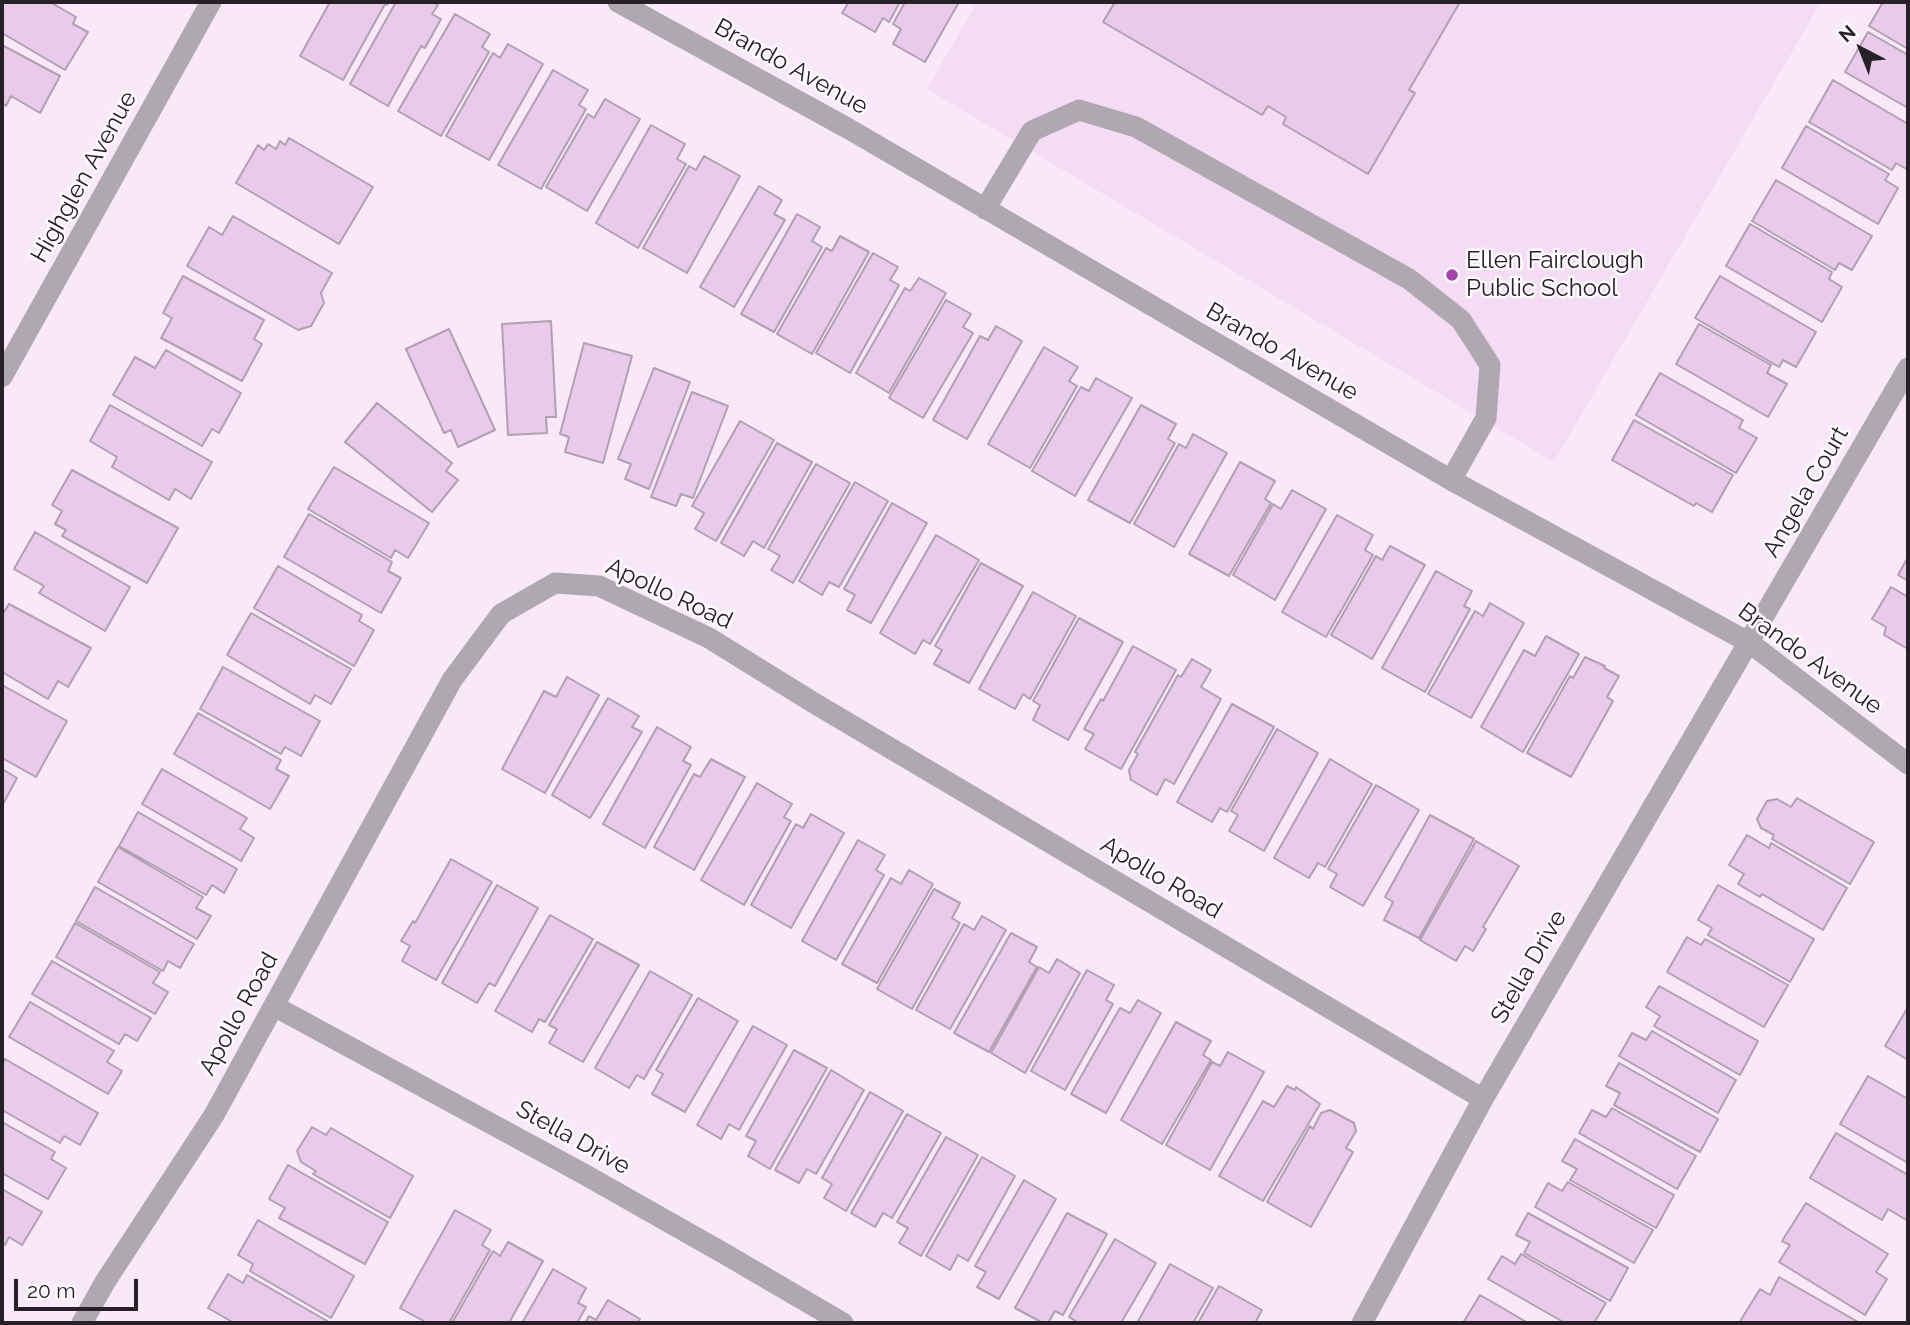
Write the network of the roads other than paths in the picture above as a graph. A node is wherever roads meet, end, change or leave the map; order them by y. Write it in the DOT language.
graph roads {
  1 [pos="211,2"];
  2 [pos="618,2"];
  3 [pos="985,209"];
  4 [pos="1908,369"];
  5 [pos="2,377"];
  6 [pos="1451,481"];
  7 [pos="1750,643"];
  8 [pos="1908,764"];
  9 [pos="274,1006"];
  10 [pos="1483,1099"];
  11 [pos="82,1323"];
  12 [pos="843,1323"];
  13 [pos="1362,1323"];
  1 -- 5 [label="street, Highglen Avenue"];
  2 -- 3 [label="street, Brando Avenue"];
  3 -- 6 [label="street, Brando Avenue"];
  3 -- 6 [label="street"];
  4 -- 7 [label="street, Angela Court"];
  6 -- 7 [label="street, Brando Avenue"];
  7 -- 8 [label="street, Brando Avenue"];
  7 -- 10 [label="street, Stella Drive"];
  9 -- 10 [label="street, Apollo Road"];
  9 -- 11 [label="street, Apollo Road"];
  9 -- 12 [label="street, Stella Drive"];
  10 -- 13 [label="street, Stella Drive"];
}
